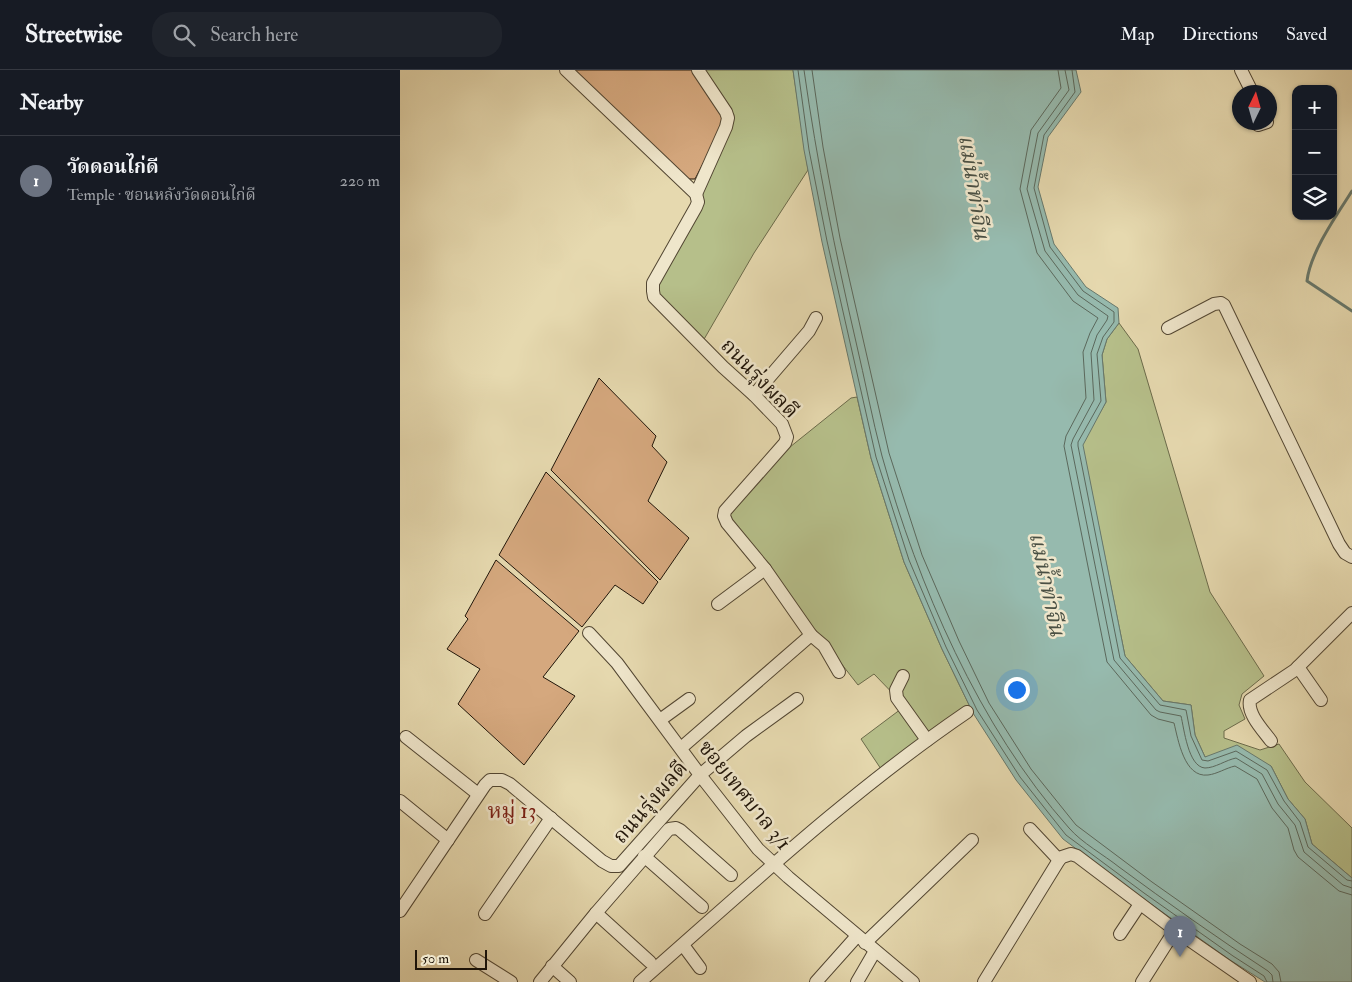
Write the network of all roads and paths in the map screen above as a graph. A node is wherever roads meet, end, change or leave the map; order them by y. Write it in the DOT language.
graph roads {
  1 [pos="566,70"];
  2 [pos="698,70"];
  3 [pos="1241,70"];
  4 [pos="1248,85"];
  5 [pos="696,194"];
  6 [pos="816,318"];
  7 [pos="1168,328"];
  8 [pos="754,395"];
  9 [pos="1352,557"];
  10 [pos="765,569"];
  11 [pos="718,604"];
  12 [pos="1352,613"];
  13 [pos="589,633"];
  14 [pos="811,635"];
  15 [pos="1298,667"];
  16 [pos="839,672"];
  17 [pos="903,676"];
  18 [pos="689,699"];
  19 [pos="797,699"];
  20 [pos="1321,700"];
  21 [pos="967,712"];
  22 [pos="660,720"];
  23 [pos="406,737"];
  24 [pos="927,740"];
  25 [pos="1272,741"];
  26 [pos="681,748"];
  27 [pos="700,774"];
  28 [pos="478,794"];
  29 [pos="400,801"];
  30 [pos="551,818"];
  31 [pos="1030,829"];
  32 [pos="448,840"];
  33 [pos="972,840"];
  34 [pos="644,856"];
  35 [pos="1059,860"];
  36 [pos="774,864"];
  37 [pos="731,875"];
  38 [pos="1140,904"];
  39 [pos="401,907"];
  40 [pos="702,907"];
  41 [pos="596,913"];
  42 [pos="485,914"];
  43 [pos="1175,930"];
  44 [pos="1120,934"];
  45 [pos="861,939"];
  46 [pos="682,945"];
  47 [pos="875,951"];
  48 [pos="476,960"];
  49 [pos="650,962"];
  50 [pos="552,966"];
  51 [pos="700,968"];
  52 [pos="909,981"];
  53 [pos="511,982"];
  54 [pos="540,982"];
  55 [pos="570,982"];
  56 [pos="640,982"];
  57 [pos="816,982"];
  58 [pos="857,982"];
  59 [pos="984,982"];
  60 [pos="1142,982"];
  61 [pos="1250,982"];
  1 -- 5 [label="street"];
  2 -- 5 [label="street"];
  3 -- 4 [label="street"];
  5 -- 8 [label="street, ถนนรุ่งผลดี"];
  6 -- 8 [label="street"];
  7 -- 9 [label="street"];
  8 -- 10 [label="street, ถนนรุ่งผลดี"];
  10 -- 11 [label="street"];
  10 -- 14 [label="street, ถนนรุ่งผลดี"];
  12 -- 15 [label="street"];
  13 -- 22 [label="street, ซอยเทศบาล 3/1"];
  14 -- 16 [label="street"];
  14 -- 26 [label="street, ถนนรุ่งผลดี"];
  15 -- 20 [label="street"];
  15 -- 25 [label="street"];
  17 -- 24 [label="street"];
  18 -- 22 [label="street"];
  19 -- 27 [label="street, ถนนรุ่งผลดี"];
  21 -- 24 [label="street"];
  22 -- 26 [label="street, ซอยเทศบาล 3/1"];
  23 -- 28 [label="street"];
  24 -- 36 [label="street"];
  26 -- 27 [label="street, ซอยเทศบาล 3/1"];
  27 -- 30 [label="street, ถนนรุ่งผลดี"];
  27 -- 36 [label="street, ซอยเทศบาล 3/1"];
  28 -- 30 [label="street, ถนนรุ่งผลดี"];
  28 -- 32 [label="street, ถนนรุ่งผลดี"];
  29 -- 32 [label="street"];
  30 -- 42 [label="street"];
  31 -- 35 [label="street"];
  32 -- 39 [label="street, ถนนรุ่งผลดี"];
  33 -- 45 [label="street"];
  34 -- 37 [label="street"];
  34 -- 40 [label="street"];
  34 -- 41 [label="street"];
  35 -- 38 [label="street"];
  35 -- 59 [label="street"];
  36 -- 45 [label="street, ซอยเทศบาล 3/1"];
  36 -- 46 [label="street"];
  38 -- 43 [label="street"];
  38 -- 44 [label="street"];
  41 -- 49 [label="street"];
  41 -- 50 [label="street"];
  43 -- 60 [label="street"];
  43 -- 61 [label="street"];
  45 -- 47 [label="street, ซอยเทศบาล 3/1"];
  45 -- 57 [label="street"];
  46 -- 51 [label="street"];
  46 -- 56 [label="street"];
  47 -- 52 [label="street, ซอยเทศบาล 3/1"];
  47 -- 58 [label="street"];
  48 -- 53 [label="street"];
  50 -- 54 [label="street"];
  50 -- 55 [label="street"];
}
